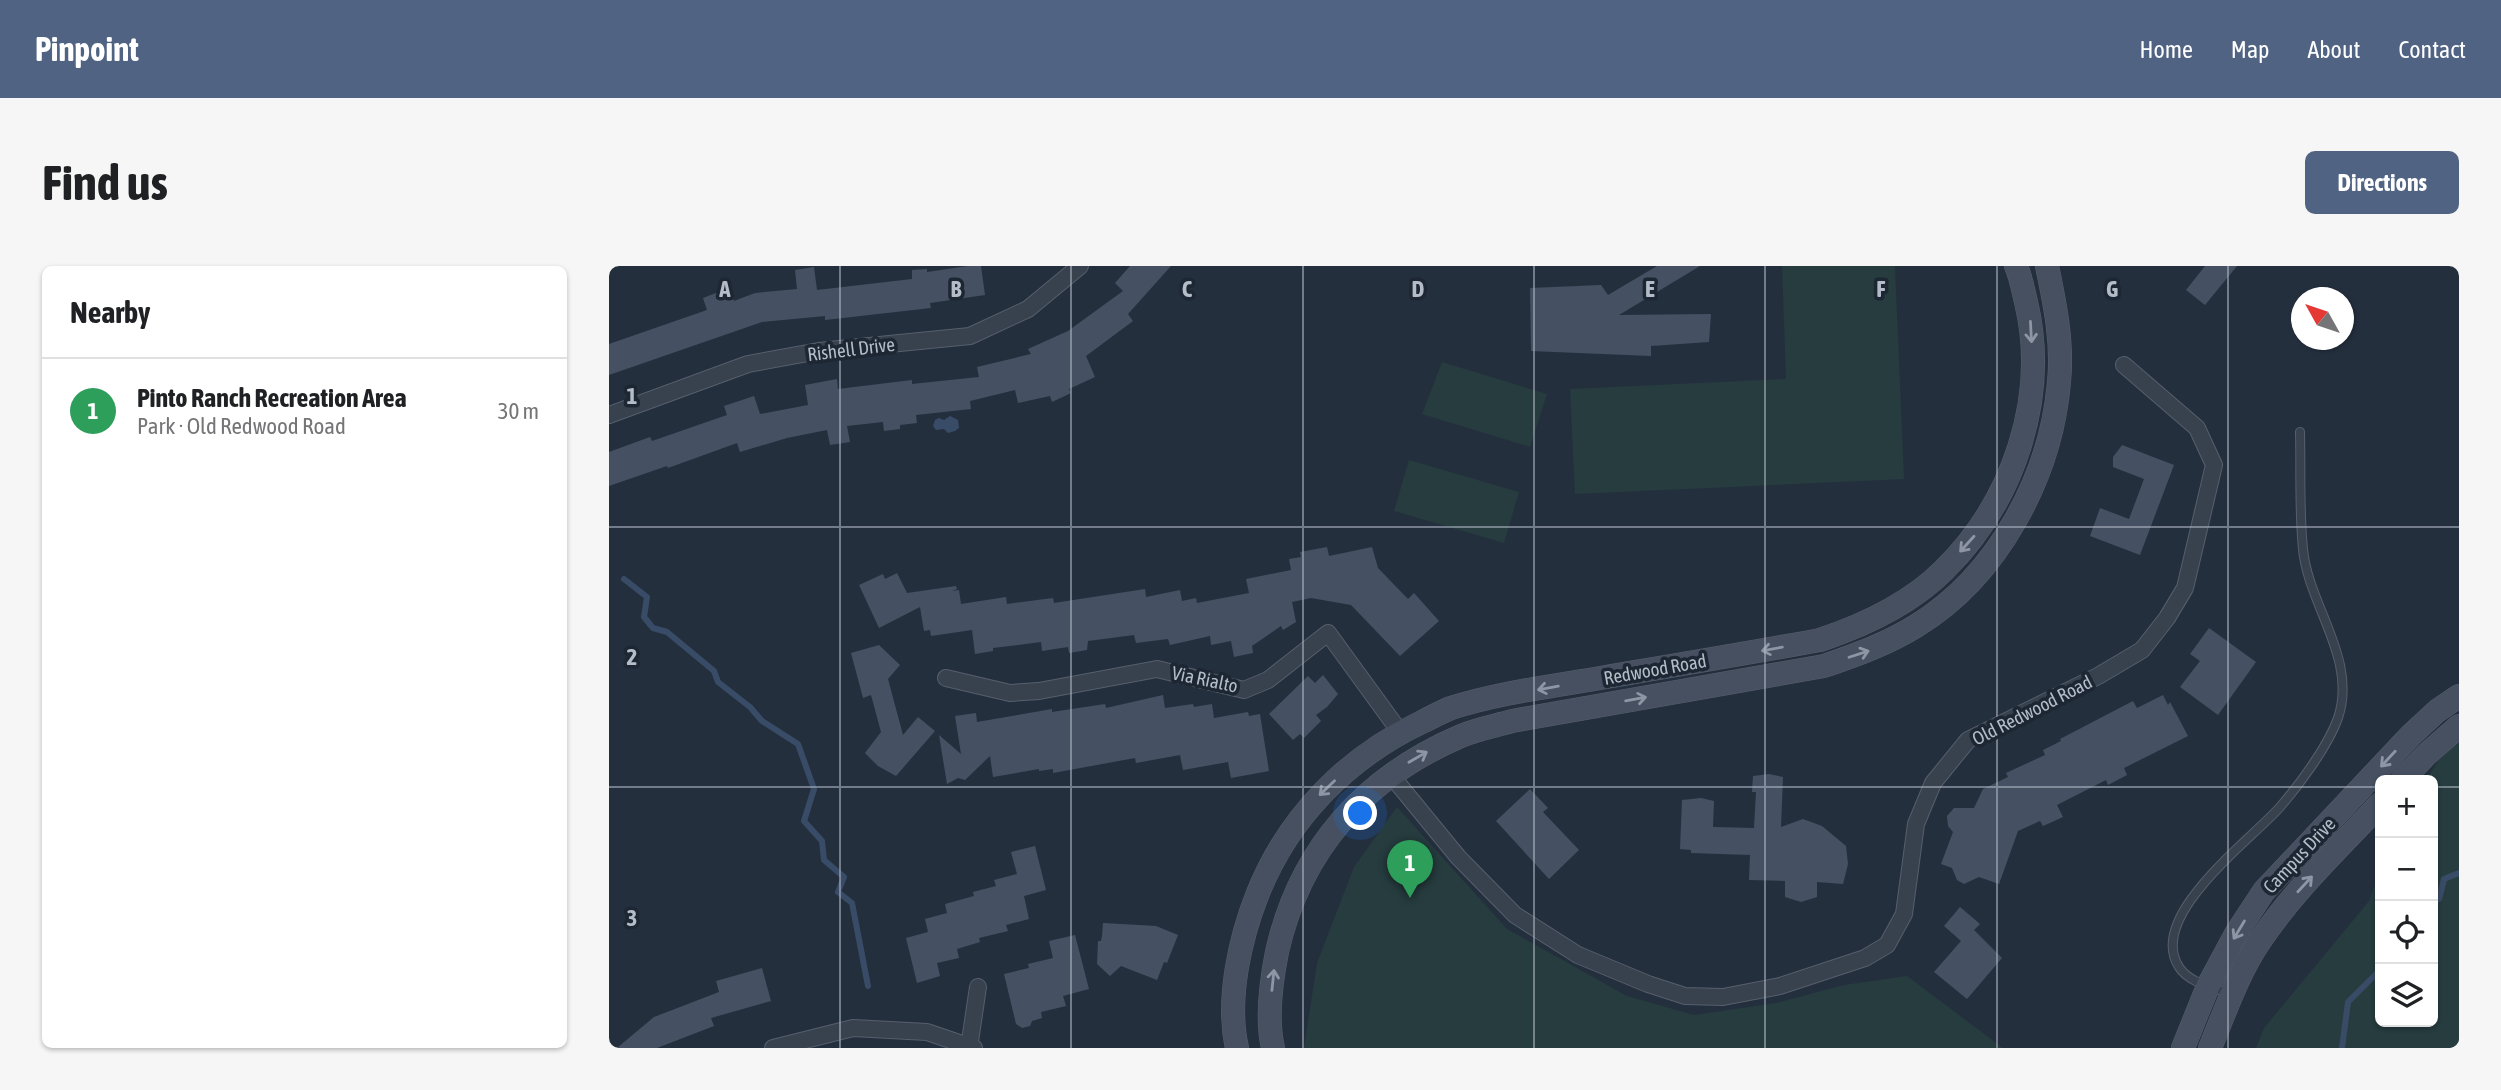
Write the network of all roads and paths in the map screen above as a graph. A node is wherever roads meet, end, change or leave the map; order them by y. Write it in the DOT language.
graph roads {
  1 [pos="1080,266"];
  2 [pos="2016,266"];
  3 [pos="2047,266"];
  4 [pos="2124,365"];
  5 [pos="609,415"];
  6 [pos="2300,432"];
  7 [pos="946,678"];
  8 [pos="2459,695"];
  9 [pos="2456,729"];
  10 [pos="1400,732"];
  11 [pos="1390,774"];
  12 [pos="2407,775"];
  13 [pos="2375,809"];
  14 [pos="2208,986"];
  15 [pos="978,987"];
  16 [pos="2232,995"];
  17 [pos="971,1047"];
  18 [pos="773,1048"];
  19 [pos="1237,1048"];
  20 [pos="1273,1048"];
  21 [pos="2183,1048"];
  22 [pos="2210,1048"];
  1 -- 5 [label="street, Rishell Drive"];
  2 -- 10 [label="main road, Redwood Road, one-way"];
  11 -- 3 [label="main road, Redwood Road, one-way"];
  4 -- 11 [label="street, Old Redwood Road"];
  6 -- 14 [label="lane"];
  7 -- 10 [label="street, Via Rialto"];
  8 -- 14 [label="main road, Campus Drive, one-way"];
  9 -- 12 [label="main road"];
  10 -- 19 [label="main road, Redwood Road, one-way"];
  20 -- 11 [label="main road, Redwood Road, one-way"];
  16 -- 13 [label="main road, Campus Drive, one-way"];
  14 -- 16 [label="lane"];
  14 -- 21 [label="main road, Campus Drive"];
  15 -- 17 [label="street"];
  16 -- 22 [label="main road, Campus Drive"];
  17 -- 18 [label="street"];
}
